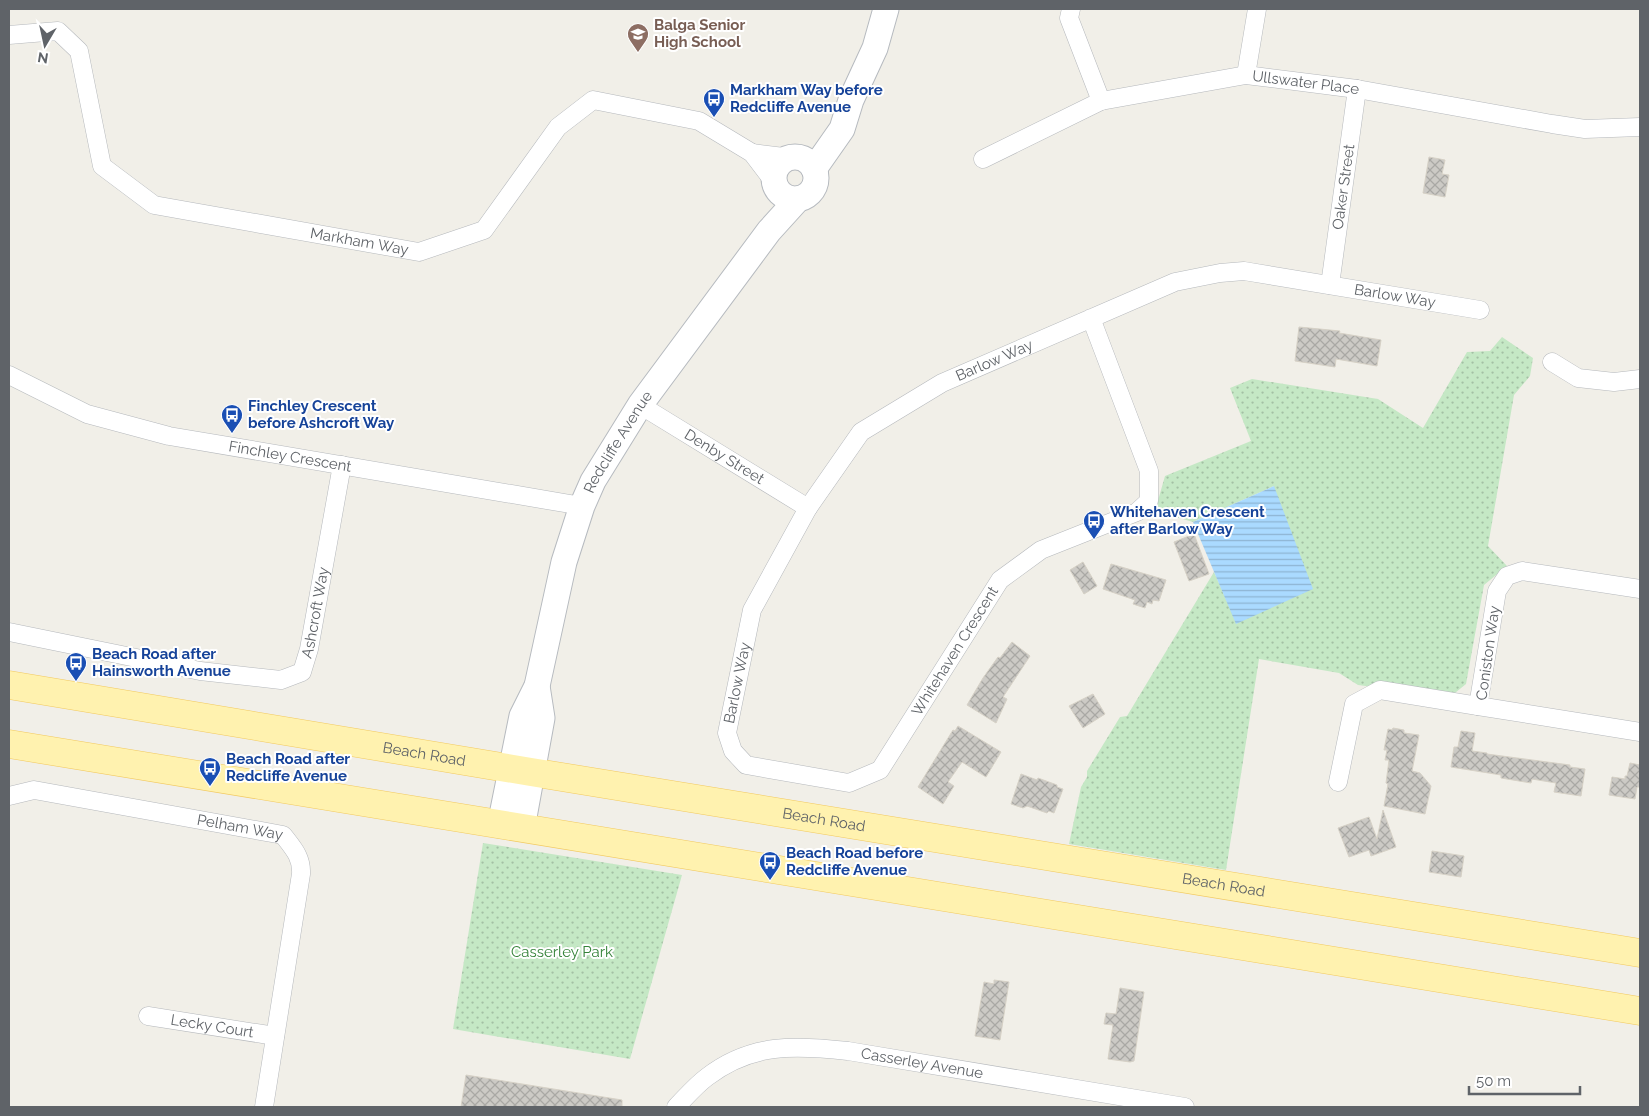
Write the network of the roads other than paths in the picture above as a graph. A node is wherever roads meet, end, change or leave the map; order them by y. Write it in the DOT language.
graph roads {
  1 [pos="886,9"];
  2 [pos="1071,9"];
  3 [pos="1257,9"];
  4 [pos="9,35"];
  5 [pos="1246,75"];
  6 [pos="1357,89"];
  7 [pos="1101,101"];
  8 [pos="1640,127"];
  9 [pos="752,152"];
  10 [pos="983,159"];
  11 [pos="801,161"];
  12 [pos="775,185"];
  13 [pos="798,199"];
  14 [pos="769,231"];
  15 [pos="1330,284"];
  16 [pos="1480,310"];
  17 [pos="1091,318"];
  18 [pos="1552,362"];
  19 [pos="9,375"];
  20 [pos="1640,379"];
  21 [pos="640,404"];
  22 [pos="342,465"];
  23 [pos="582,506"];
  24 [pos="808,508"];
  25 [pos="1640,589"];
  26 [pos="9,632"];
  27 [pos="9,685"];
  28 [pos="1478,706"];
  29 [pos="1640,732"];
  30 [pos="9,744"];
  31 [pos="732,751"];
  32 [pos="521,771"];
  33 [pos="1338,782"];
  34 [pos="9,796"];
  35 [pos="511,826"];
  36 [pos="1640,953"];
  37 [pos="1640,1011"];
  38 [pos="148,1016"];
  39 [pos="275,1036"];
  40 [pos="1173,1106"];
  41 [pos="264,1107"];
  42 [pos="676,1107"];
  1 -- 11 [label="street"];
  2 -- 7 [label="street"];
  3 -- 5 [label="street"];
  4 -- 9 [label="street, Markham Way"];
  5 -- 6 [label="street, Ullswater Place"];
  5 -- 7 [label="street, Ullswater Place"];
  6 -- 8 [label="street, Ullswater Place"];
  6 -- 15 [label="street, Oaker Street"];
  7 -- 10 [label="street, Ullswater Place"];
  9 -- 11 [label="street, Markham Way"];
  9 -- 12 [label="street, Markham Way"];
  11 -- 12 [label="street"];
  11 -- 13 [label="street"];
  12 -- 13 [label="street"];
  12 -- 14 [label="street, Redcliffe Avenue"];
  13 -- 14 [label="street, Redcliffe Avenue"];
  14 -- 21 [label="street, Redcliffe Avenue"];
  15 -- 16 [label="street, Barlow Way"];
  15 -- 17 [label="street, Barlow Way"];
  17 -- 24 [label="street, Barlow Way"];
  17 -- 31 [label="street, Whitehaven Crescent"];
  18 -- 20 [label="street"];
  19 -- 22 [label="street, Finchley Crescent"];
  21 -- 23 [label="street, Redcliffe Avenue"];
  21 -- 24 [label="street, Denby Street"];
  22 -- 23 [label="street, Finchley Crescent"];
  22 -- 26 [label="street, Ashcroft Way"];
  23 -- 32 [label="street, Redcliffe Avenue"];
  24 -- 31 [label="street, Barlow Way"];
  25 -- 28 [label="street, Coniston Way"];
  27 -- 32 [label="main road, Beach Road"];
  28 -- 29 [label="street, Coniston Way"];
  28 -- 33 [label="street"];
  30 -- 35 [label="main road"];
  32 -- 35 [label="street, Redcliffe Avenue"];
  32 -- 36 [label="main road, Beach Road"];
  34 -- 39 [label="street, Pelham Way"];
  35 -- 37 [label="main road"];
  38 -- 39 [label="street, Lecky Court"];
  39 -- 41 [label="street, Pelham Way"];
  40 -- 42 [label="street, Casserley Avenue"];
}
